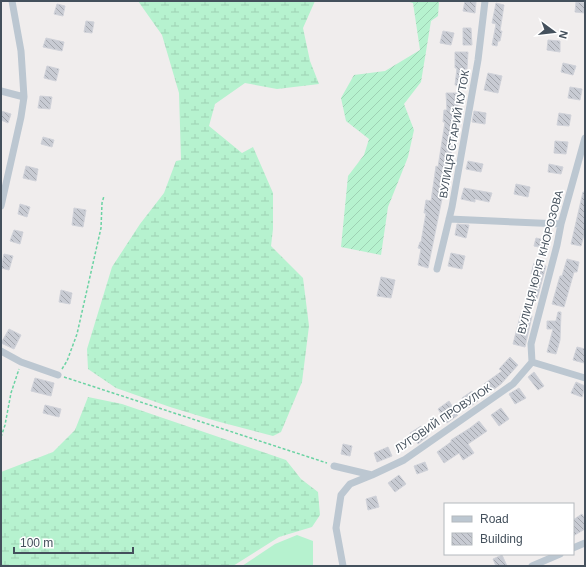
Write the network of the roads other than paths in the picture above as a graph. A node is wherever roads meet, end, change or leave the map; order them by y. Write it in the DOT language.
graph roads {
  1 [pos="12,1"];
  2 [pos="485,1"];
  3 [pos="1,91"];
  4 [pos="24,97"];
  5 [pos="585,138"];
  6 [pos="1,206"];
  7 [pos="449,219"];
  8 [pos="561,224"];
  9 [pos="437,269"];
  10 [pos="1,351"];
  11 [pos="532,362"];
  12 [pos="58,375"];
  13 [pos="585,378"];
  14 [pos="334,466"];
  15 [pos="372,474"];
  16 [pos="585,543"];
  17 [pos="574,548"];
  18 [pos="558,555"];
  19 [pos="343,566"];
  20 [pos="532,566"];
  1 -- 4 [label="street"];
  2 -- 7 [label="street, ВУЛИЦЯ СТАРИЙ КУТОК"];
  3 -- 4 [label="street"];
  4 -- 6 [label="street"];
  5 -- 8 [label="street, ВУЛИЦЯ ЮРІЯ КНОРОЗОВА"];
  7 -- 8 [label="street"];
  7 -- 9 [label="street, ВУЛИЦЯ СТАРИЙ КУТОК"];
  8 -- 11 [label="street, ВУЛИЦЯ ЮРІЯ КНОРОЗОВА"];
  10 -- 12 [label="street"];
  11 -- 13 [label="street"];
  11 -- 15 [label="street, ЛУГОВИЙ ПРОВУЛОК"];
  14 -- 15 [label="street"];
  15 -- 19 [label="street, ЛУГОВИЙ ПРОВУЛОК"];
  16 -- 17 [label="street"];
  18 -- 20 [label="street"];
}
